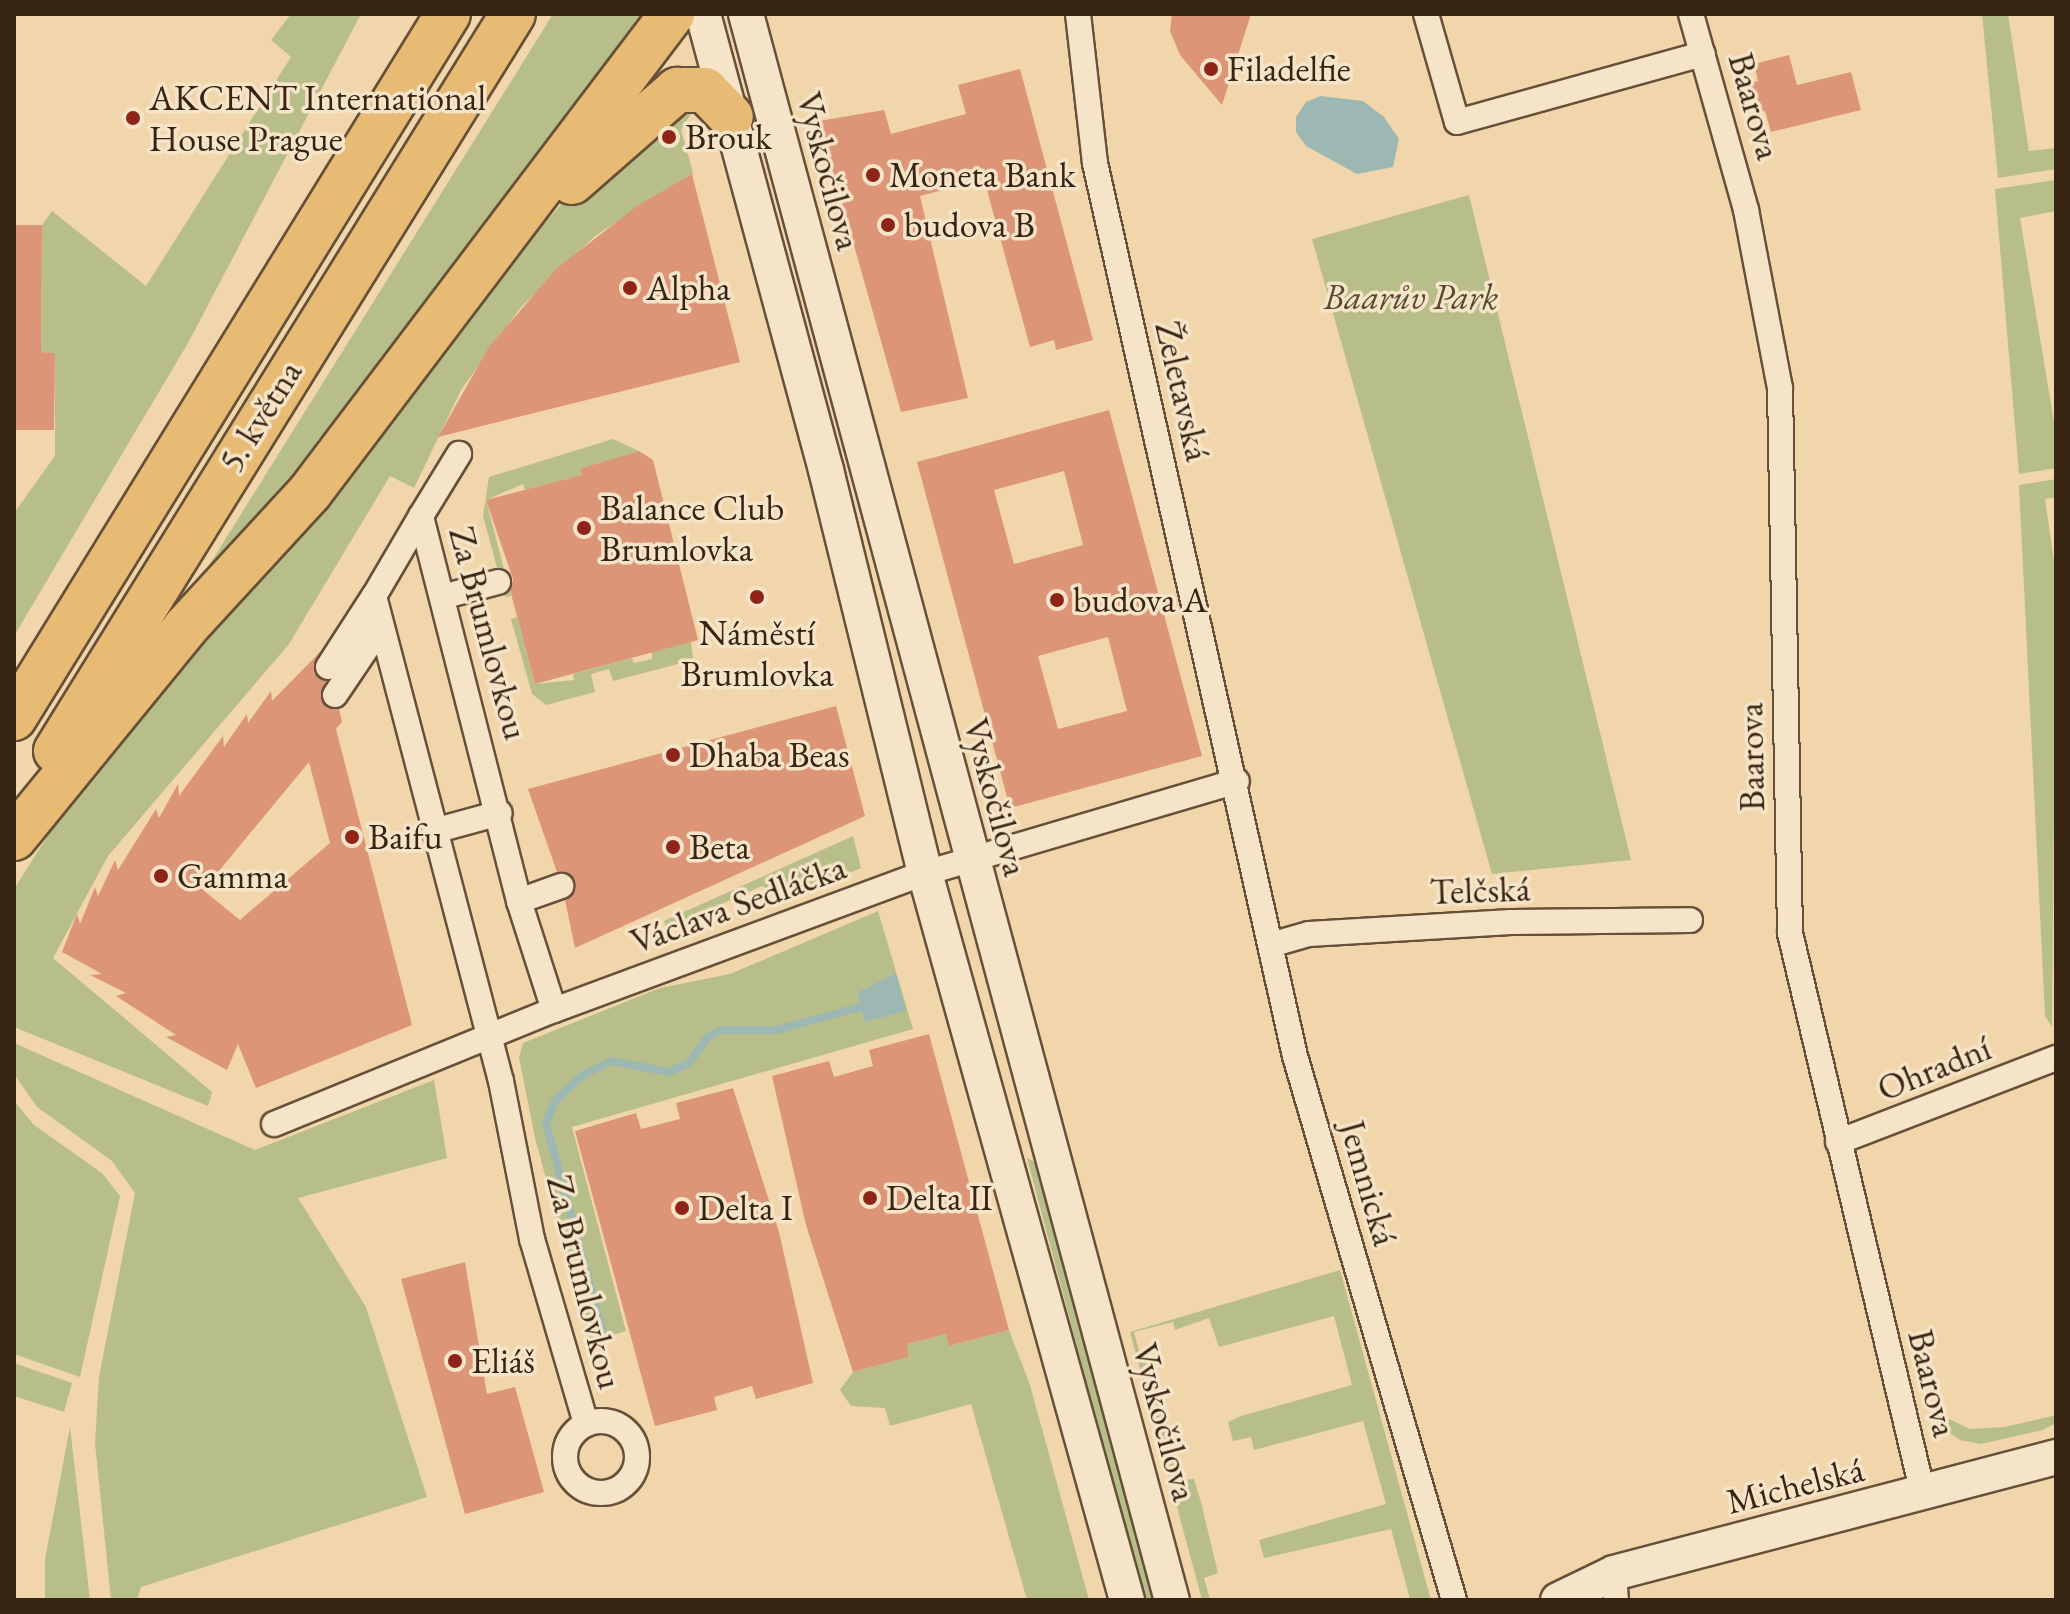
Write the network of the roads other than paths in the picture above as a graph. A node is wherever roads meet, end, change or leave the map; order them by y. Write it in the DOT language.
graph roads {
  1 [pos="448,14"];
  2 [pos="513,14"];
  3 [pos="672,14"];
  4 [pos="703,14"];
  5 [pos="746,14"];
  6 [pos="1078,14"];
  7 [pos="1426,14"];
  8 [pos="1691,14"];
  9 [pos="1703,54"];
  10 [pos="731,117"];
  11 [pos="453,304"];
  12 [pos="459,454"];
  13 [pos="421,516"];
  14 [pos="498,582"];
  15 [pos="374,596"];
  16 [pos="442,597"];
  17 [pos="381,627"];
  18 [pos="328,667"];
  19 [pos="335,695"];
  20 [pos="14,718"];
  21 [pos="1237,781"];
  22 [pos="500,813"];
  23 [pos="14,821"];
  24 [pos="434,831"];
  25 [pos="14,838"];
  26 [pos="970,857"];
  27 [pos="925,873"];
  28 [pos="559,880"];
  29 [pos="517,894"];
  30 [pos="1690,920"];
  31 [pos="1274,944"];
  32 [pos="554,1010"];
  33 [pos="490,1036"];
  34 [pos="2056,1058"];
  35 [pos="274,1124"];
  36 [pos="1838,1142"];
  37 [pos="586,1424"];
  38 [pos="2056,1457"];
  39 [pos="1923,1494"];
  40 [pos="1615,1586"];
  41 [pos="1127,1600"];
  42 [pos="1172,1600"];
  43 [pos="1454,1600"];
  44 [pos="1558,1600"];
  1 -- 20 [label="highway, 5. května"];
  2 -- 23 [label="highway, 5. května"];
  3 -- 11 [label="highway"];
  4 -- 10 [label="main road"];
  5 -- 26 [label="main road, Vyskočilova"];
  6 -- 21 [label="street, Želetavská"];
  7 -- 9 [label="street"];
  8 -- 9 [label="street, Baarova"];
  9 -- 36 [label="street, Baarova"];
  10 -- 11 [label="highway"];
  10 -- 27 [label="main road"];
  11 -- 25 [label="highway"];
  12 -- 13 [label="street"];
  13 -- 15 [label="street, Za Brumlovkou"];
  13 -- 16 [label="street, Za Brumlovkou"];
  14 -- 16 [label="street"];
  15 -- 17 [label="street, Za Brumlovkou"];
  15 -- 18 [label="street"];
  16 -- 22 [label="street, Za Brumlovkou"];
  17 -- 19 [label="street"];
  17 -- 24 [label="street, Za Brumlovkou"];
  21 -- 26 [label="street, Václava Sedláčka"];
  21 -- 31 [label="street, Jemnická"];
  22 -- 24 [label="street"];
  22 -- 29 [label="street, Za Brumlovkou"];
  24 -- 33 [label="street, Za Brumlovkou"];
  26 -- 27 [label="street, Václava Sedláčka"];
  26 -- 42 [label="main road, Vyskočilova"];
  27 -- 32 [label="street, Václava Sedláčka"];
  27 -- 41 [label="main road"];
  28 -- 29 [label="street"];
  29 -- 32 [label="street, Za Brumlovkou"];
  30 -- 31 [label="street, Telčská"];
  31 -- 43 [label="street, Jemnická"];
  32 -- 33 [label="street, Václava Sedláčka"];
  33 -- 35 [label="street, Václava Sedláčka"];
  33 -- 37 [label="street, Za Brumlovkou"];
  34 -- 36 [label="street, Ohradní"];
  36 -- 39 [label="street, Baarova"];
  38 -- 39 [label="main road, Michelská"];
  39 -- 40 [label="main road, Michelská"];
  40 -- 44 [label="main road, Michelská"];
}
